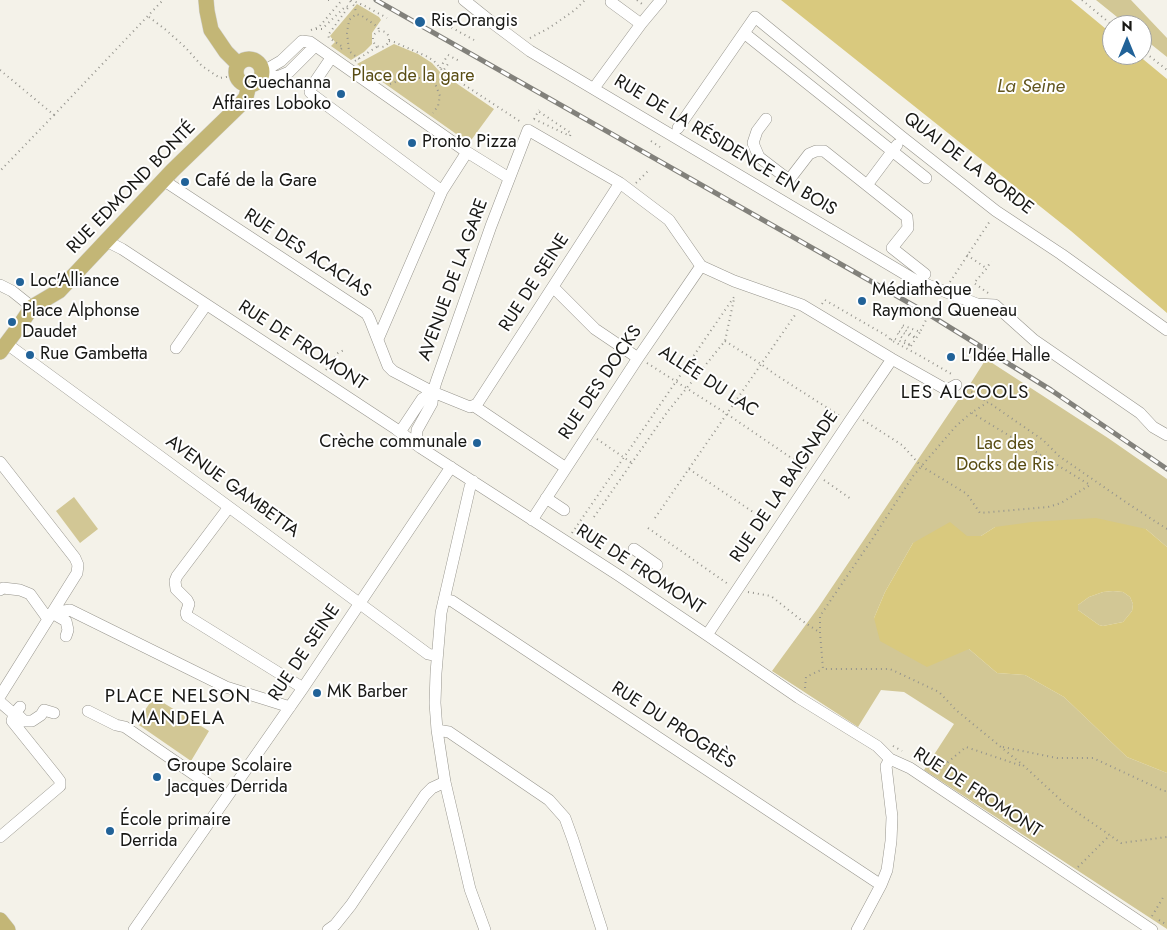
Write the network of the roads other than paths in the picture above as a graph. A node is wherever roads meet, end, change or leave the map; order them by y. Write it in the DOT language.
graph roads {
  1 [pos="206,0"];
  2 [pos="662,0"];
  3 [pos="460,2"];
  4 [pos="611,2"];
  5 [pos="641,24"];
  6 [pos="744,33"];
  7 [pos="315,46"];
  8 [pos="332,58"];
  9 [pos="237,70"];
  10 [pos="262,72"];
  11 [pos="249,85"];
  12 [pos="594,88"];
  13 [pos="766,118"];
  14 [pos="678,128"];
  15 [pos="902,138"];
  16 [pos="892,151"];
  17 [pos="467,152"];
  18 [pos="509,178"];
  19 [pos="926,178"];
  20 [pos="164,180"];
  21 [pos="789,180"];
  22 [pos="620,183"];
  23 [pos="866,186"];
  24 [pos="442,191"];
  25 [pos="106,241"];
  26 [pos="892,248"];
  27 [pos="701,266"];
  28 [pos="925,274"];
  29 [pos="0,285"];
  30 [pos="553,287"];
  31 [pos="206,305"];
  32 [pos="32,307"];
  33 [pos="1167,330"];
  34 [pos="378,339"];
  35 [pos="3,348"];
  36 [pos="176,348"];
  37 [pos="638,358"];
  38 [pos="892,359"];
  39 [pos="956,385"];
  40 [pos="433,392"];
  41 [pos="474,406"];
  42 [pos="400,432"];
  43 [pos="1167,435"];
  44 [pos="416,444"];
  45 [pos="0,462"];
  46 [pos="451,467"];
  47 [pos="566,468"];
  48 [pos="472,481"];
  49 [pos="546,498"];
  50 [pos="229,507"];
  51 [pos="564,510"];
  52 [pos="532,520"];
  53 [pos="634,549"];
  54 [pos="657,565"];
  55 [pos="0,590"];
  56 [pos="444,599"];
  57 [pos="359,604"];
  58 [pos="50,616"];
  59 [pos="708,635"];
  60 [pos="66,636"];
  61 [pos="437,656"];
  62 [pos="303,688"];
  63 [pos="0,696"];
  64 [pos="290,707"];
  65 [pos="17,711"];
  66 [pos="88,711"];
  67 [pos="54,714"];
  68 [pos="437,730"];
  69 [pos="890,759"];
  70 [pos="445,782"];
  71 [pos="208,784"];
  72 [pos="0,837"];
  73 [pos="881,885"];
  74 [pos="0,920"];
  75 [pos="8,930"];
  76 [pos="134,930"];
  77 [pos="328,930"];
  78 [pos="485,930"];
  79 [pos="602,930"];
  80 [pos="857,930"];
  81 [pos="1152,930"];
  1 -- 9 [label="main road"];
  2 -- 5 [label="street"];
  3 -- 12 [label="street, RUE DE LA RÉSIDENCE EN BOIS"];
  4 -- 5 [label="street"];
  5 -- 12 [label="street"];
  6 -- 14 [label="street"];
  6 -- 15 [label="street, QUAI DE LA BORDE"];
  6 -- 16 [label="street"];
  7 -- 8 [label="street"];
  7 -- 10 [label="street"];
  7 -- 10 [label="street"];
  8 -- 17 [label="street"];
  8 -- 24 [label="street"];
  9 -- 10 [label="main road"];
  9 -- 11 [label="main road"];
  10 -- 11 [label="main road"];
  11 -- 20 [label="main road, RUE EDMOND BONTÉ"];
  12 -- 43 [label="street, RUE DE LA RÉSIDENCE EN BOIS"];
  13 -- 21 [label="street"];
  15 -- 16 [label="street"];
  15 -- 33 [label="street, QUAI DE LA BORDE"];
  16 -- 19 [label="street"];
  16 -- 23 [label="street"];
  17 -- 18 [label="street"];
  17 -- 24 [label="street"];
  18 -- 22 [label="street, AVENUE DE LA GARE"];
  18 -- 40 [label="street, AVENUE DE LA GARE"];
  20 -- 25 [label="main road, RUE EDMOND BONTÉ"];
  20 -- 34 [label="street, RUE DES ACACIAS"];
  21 -- 23 [label="street"];
  21 -- 26 [label="street"];
  22 -- 27 [label="street"];
  22 -- 30 [label="street, RUE DE SEINE"];
  23 -- 26 [label="street"];
  24 -- 34 [label="street"];
  25 -- 31 [label="street, RUE DE FROMONT"];
  25 -- 32 [label="main road, RUE EDMOND BONTÉ"];
  26 -- 28 [label="street"];
  27 -- 37 [label="street, RUE DES DOCKS"];
  27 -- 38 [label="street"];
  29 -- 32 [label="street"];
  30 -- 37 [label="street, ALLÉE DU LAC"];
  30 -- 41 [label="street, RUE DE SEINE"];
  31 -- 36 [label="street"];
  31 -- 42 [label="street, RUE DE FROMONT"];
  32 -- 35 [label="main road"];
  34 -- 40 [label="street, RUE DES ACACIAS"];
  35 -- 50 [label="street, AVENUE GAMBETTA"];
  37 -- 47 [label="street, RUE DES DOCKS"];
  38 -- 39 [label="street"];
  38 -- 59 [label="street, RUE DE LA BAIGNADE"];
  40 -- 41 [label="street"];
  40 -- 42 [label="street, AVENUE DE LA GARE"];
  40 -- 44 [label="street"];
  41 -- 47 [label="street"];
  42 -- 44 [label="street, RUE DE FROMONT"];
  44 -- 46 [label="street, RUE DE FROMONT"];
  45 -- 58 [label="street"];
  46 -- 48 [label="street, RUE DE FROMONT"];
  46 -- 57 [label="street, RUE DE SEINE"];
  47 -- 49 [label="street, RUE DES DOCKS"];
  48 -- 52 [label="street, RUE DE FROMONT"];
  48 -- 56 [label="street"];
  49 -- 51 [label="street"];
  49 -- 52 [label="street, RUE DES DOCKS"];
  50 -- 57 [label="street, AVENUE GAMBETTA"];
  50 -- 62 [label="street"];
  52 -- 59 [label="street, RUE DE FROMONT"];
  53 -- 54 [label="street"];
  55 -- 58 [label="street"];
  56 -- 61 [label="street"];
  56 -- 73 [label="street, RUE DU PROGRÈS"];
  57 -- 61 [label="street, AVENUE GAMBETTA"];
  57 -- 62 [label="street, RUE DE SEINE"];
  58 -- 60 [label="street"];
  58 -- 63 [label="street"];
  58 -- 64 [label="street"];
  59 -- 69 [label="street, RUE DE FROMONT"];
  61 -- 68 [label="street"];
  62 -- 64 [label="street, RUE DE SEINE"];
  63 -- 65 [label="street"];
  64 -- 76 [label="street, RUE DE SEINE"];
  65 -- 67 [label="street"];
  65 -- 72 [label="street"];
  66 -- 71 [label="street"];
  68 -- 70 [label="street"];
  68 -- 79 [label="street"];
  69 -- 73 [label="street"];
  69 -- 81 [label="street, RUE DE FROMONT"];
  70 -- 77 [label="street"];
  70 -- 78 [label="street"];
  73 -- 80 [label="street"];
  74 -- 75 [label="main road"];
}
